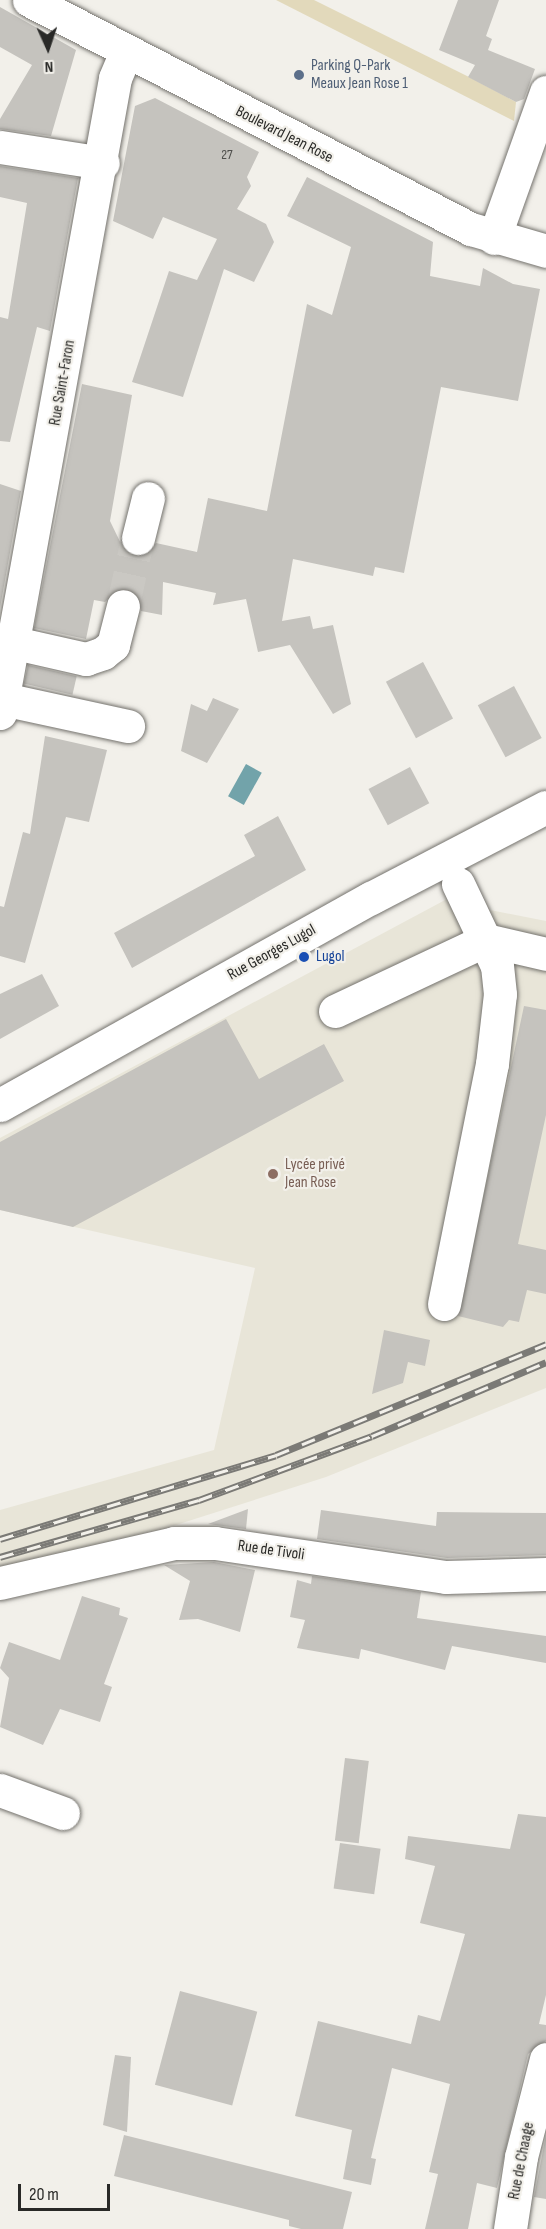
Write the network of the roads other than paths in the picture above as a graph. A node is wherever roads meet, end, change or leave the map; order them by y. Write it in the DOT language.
graph roads {
  1 [pos="28,0"];
  2 [pos="125,54"];
  3 [pos="546,92"];
  4 [pos="0,147"];
  5 [pos="103,164"];
  6 [pos="494,238"];
  7 [pos="546,251"];
  8 [pos="148,498"];
  9 [pos="138,538"];
  10 [pos="123,606"];
  11 [pos="15,643"];
  12 [pos="2,706"];
  13 [pos="128,726"];
  14 [pos="546,807"];
  15 [pos="458,884"];
  16 [pos="486,940"];
  17 [pos="546,954"];
  18 [pos="335,1011"];
  19 [pos="0,1105"];
  20 [pos="444,1304"];
  21 [pos="546,1574"];
  22 [pos="0,1583"];
  23 [pos="0,1790"];
  24 [pos="63,1813"];
  25 [pos="546,2059"];
  26 [pos="510,2229"];
  1 -- 2 [label="street, Boulevard Jean Rose"];
  2 -- 5 [label="street, Rue Saint-Faron"];
  2 -- 6 [label="street, Boulevard Jean Rose"];
  3 -- 6 [label="street"];
  4 -- 5 [label="street"];
  5 -- 11 [label="street, Rue Saint-Faron"];
  6 -- 7 [label="street, Boulevard Jean Rose"];
  8 -- 9 [label="street"];
  10 -- 11 [label="street"];
  11 -- 12 [label="street, Rue Saint-Faron"];
  12 -- 13 [label="street"];
  14 -- 19 [label="street, Rue Georges Lugol"];
  15 -- 16 [label="street"];
  16 -- 17 [label="street"];
  16 -- 18 [label="street"];
  16 -- 20 [label="street"];
  21 -- 22 [label="street, Rue de Tivoli"];
  23 -- 24 [label="street"];
  25 -- 26 [label="street, Rue de Chaage"];
}
